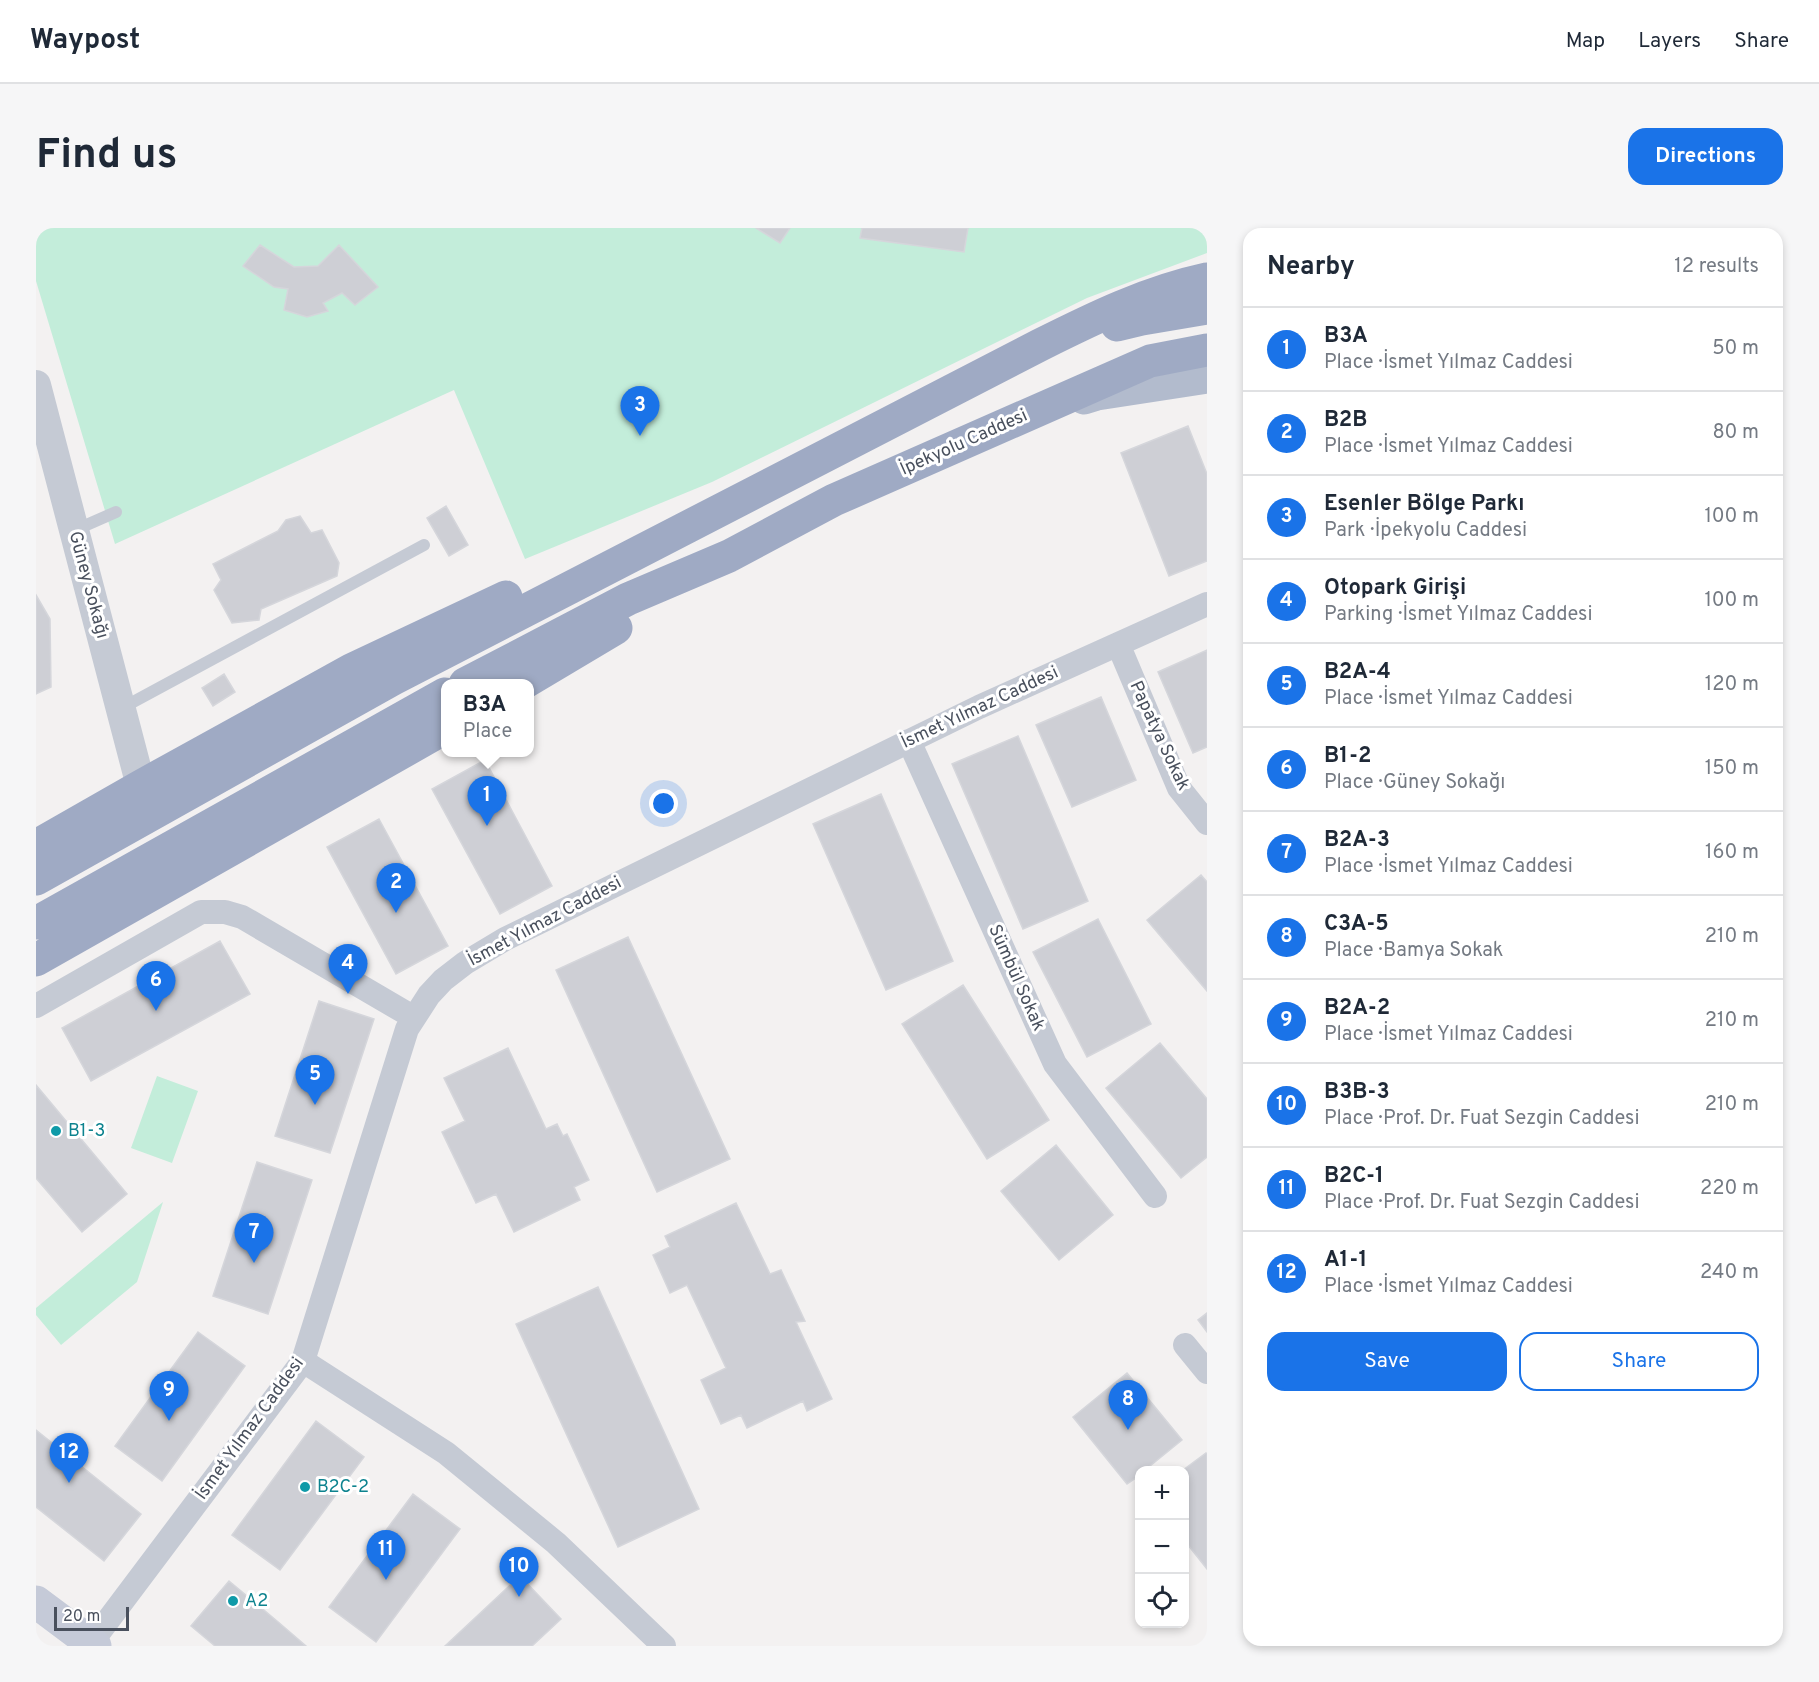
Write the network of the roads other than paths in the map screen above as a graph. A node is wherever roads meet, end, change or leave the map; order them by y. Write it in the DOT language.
graph roads {
  1 [pos="1207,279"];
  2 [pos="1207,308"];
  3 [pos="1040,345"];
  4 [pos="1207,350"];
  5 [pos="1207,377"];
  6 [pos="36,385"];
  7 [pos="1028,415"];
  8 [pos="746,497"];
  9 [pos="116,512"];
  10 [pos="74,531"];
  11 [pos="423,545"];
  12 [pos="729,556"];
  13 [pos="1207,604"];
  14 [pos="1118,644"];
  15 [pos="475,679"];
  16 [pos="531,679"];
  17 [pos="441,696"];
  18 [pos="120,709"];
  19 [pos="441,730"];
  20 [pos="909,741"];
  21 [pos="141,786"];
  22 [pos="1207,823"];
  23 [pos="36,846"];
  24 [pos="36,879"];
  25 [pos="36,923"];
  26 [pos="36,960"];
  27 [pos="36,1006"];
  28 [pos="413,1017"];
  29 [pos="1155,1196"];
  30 [pos="1185,1345"];
  31 [pos="303,1361"];
  32 [pos="1207,1372"];
  33 [pos="36,1602"];
  34 [pos="93,1644"];
  35 [pos="664,1646"];
  1 -- 3 [label="highway"];
  2 -- 3 [label="highway"];
  3 -- 8 [label="highway"];
  4 -- 7 [label="highway, İpekyolu Caddesi"];
  5 -- 7 [label="main road"];
  6 -- 10 [label="street, Güney Sokağı"];
  7 -- 12 [label="highway, İpekyolu Caddesi"];
  8 -- 21 [label="highway"];
  8 -- 24 [label="highway"];
  9 -- 10 [label="lane"];
  10 -- 18 [label="street, Güney Sokağı"];
  11 -- 18 [label="lane"];
  12 -- 15 [label="highway"];
  12 -- 16 [label="highway"];
  13 -- 14 [label="street, İsmet Yılmaz Caddesi"];
  14 -- 20 [label="street, İsmet Yılmaz Caddesi"];
  14 -- 22 [label="street, Papatya Sokak"];
  17 -- 25 [label="highway"];
  18 -- 21 [label="street, Güney Sokağı"];
  19 -- 26 [label="highway"];
  20 -- 28 [label="street, İsmet Yılmaz Caddesi"];
  20 -- 29 [label="street, Sümbül Sokak"];
  21 -- 23 [label="highway"];
  27 -- 28 [label="street"];
  28 -- 31 [label="street, İsmet Yılmaz Caddesi"];
  30 -- 32 [label="street"];
  31 -- 34 [label="street, İsmet Yılmaz Caddesi"];
  31 -- 35 [label="street"];
  33 -- 34 [label="main road"];
}
